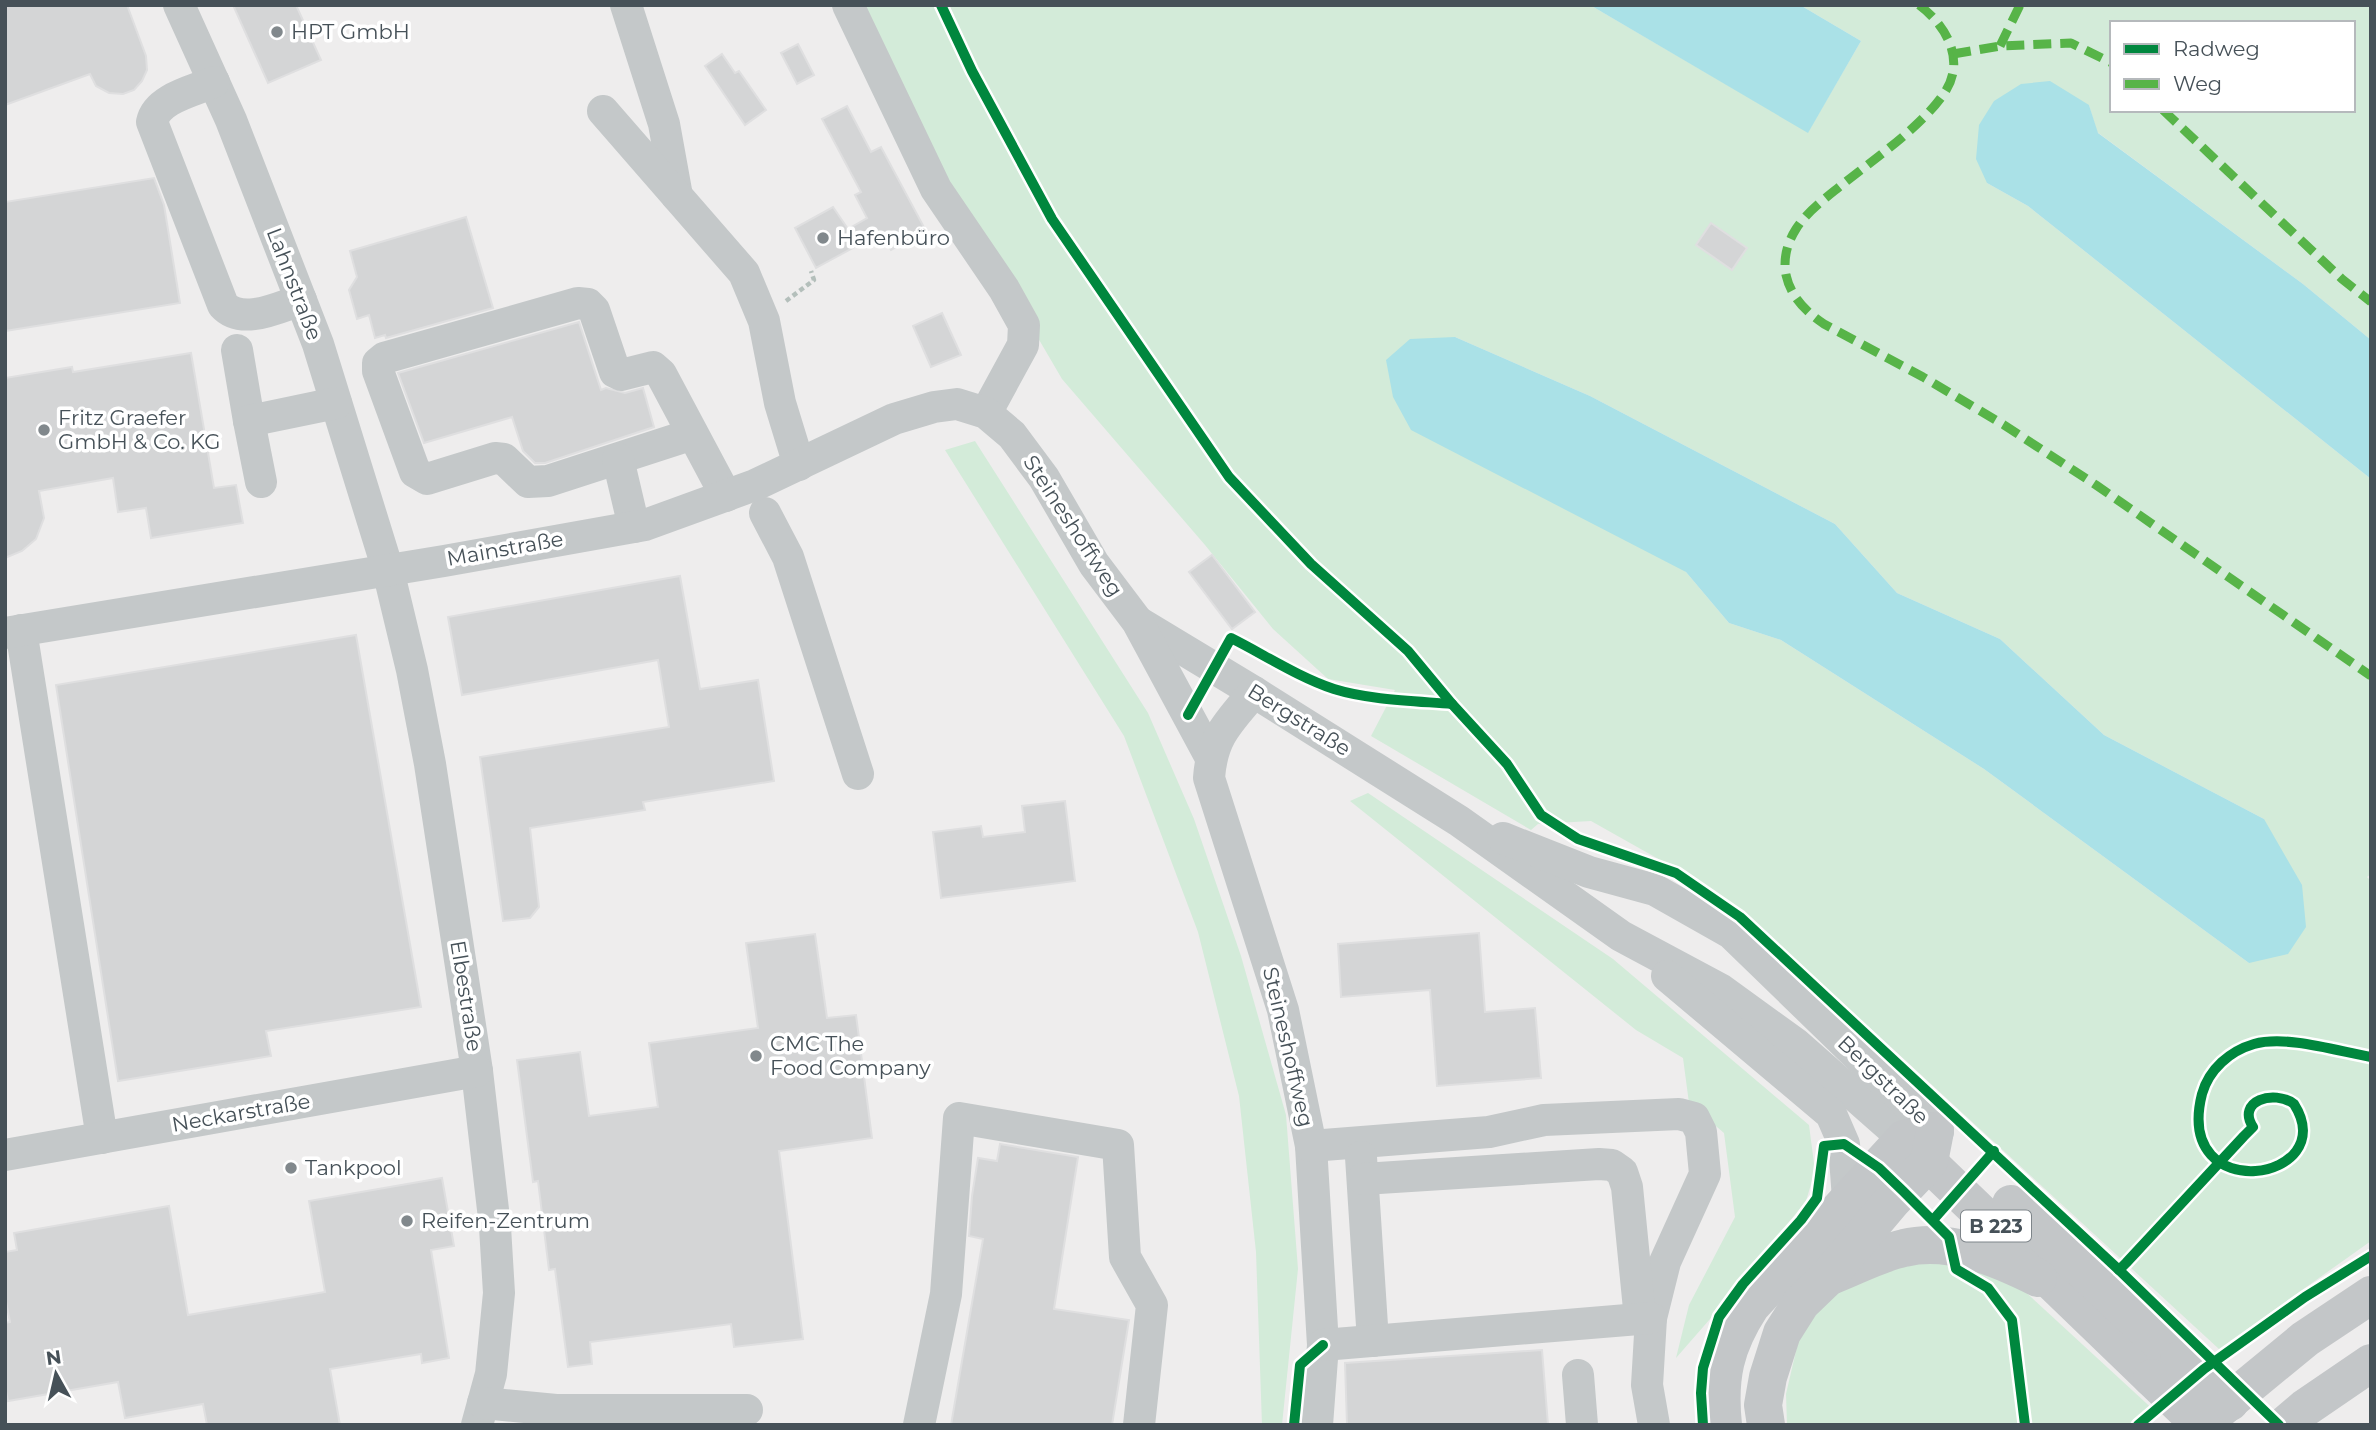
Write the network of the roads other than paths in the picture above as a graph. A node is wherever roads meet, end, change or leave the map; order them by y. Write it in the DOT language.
graph roads {
  1 [pos="179,5"];
  2 [pos="626,5"];
  3 [pos="848,5"];
  4 [pos="214,82"];
  5 [pos="603,111"];
  6 [pos="677,196"];
  7 [pos="301,300"];
  8 [pos="237,350"];
  9 [pos="378,363"];
  10 [pos="332,390"];
  11 [pos="985,413"];
  12 [pos="249,421"];
  13 [pos="693,434"];
  14 [pos="618,458"];
  15 [pos="799,465"];
  16 [pos="261,482"];
  17 [pos="726,496"];
  18 [pos="765,513"];
  19 [pos="634,527"];
  20 [pos="388,570"];
  21 [pos="1137,621"];
  22 [pos="13,632"];
  23 [pos="1254,692"];
  24 [pos="1210,758"];
  25 [pos="858,774"];
  26 [pos="1459,821"];
  27 [pos="1620,936"];
  28 [pos="477,1071"];
  29 [pos="102,1138"];
  30 [pos="1360,1142"];
  31 [pos="1923,1144"];
  32 [pos="1311,1146"];
  33 [pos="5,1155"];
  34 [pos="1363,1179"];
  35 [pos="1848,1199"];
  36 [pos="1827,1278"];
  37 [pos="2062,1290"];
  38 [pos="2371,1295"];
  39 [pos="1645,1318"];
  40 [pos="1373,1341"];
  41 [pos="1322,1345"];
  42 [pos="2371,1363"];
  43 [pos="2166,1369"];
  44 [pos="1578,1375"];
  45 [pos="747,1410"];
  46 [pos="480,1414"];
  47 [pos="2221,1419"];
  48 [pos="919,1425"];
  49 [pos="1139,1425"];
  50 [pos="1317,1425"];
  51 [pos="1582,1425"];
  52 [pos="1654,1425"];
  53 [pos="1723,1425"];
  54 [pos="1766,1425"];
  55 [pos="2188,1425"];
  56 [pos="2285,1425"];
  1 -- 4 [label="street, Lahnstraße"];
  2 -- 6 [label="street"];
  3 -- 11 [label="street"];
  4 -- 7 [label="street, Lahnstraße"];
  4 -- 7 [label="street"];
  5 -- 6 [label="street"];
  6 -- 15 [label="street"];
  7 -- 10 [label="street, Lahnstraße"];
  8 -- 12 [label="street"];
  9 -- 10 [label="street"];
  9 -- 13 [label="street"];
  9 -- 14 [label="street"];
  10 -- 12 [label="street"];
  10 -- 20 [label="street, Lahnstraße"];
  11 -- 15 [label="street, Mainstraße"];
  11 -- 21 [label="street, Steineshoffweg"];
  12 -- 16 [label="street"];
  13 -- 14 [label="street"];
  13 -- 17 [label="street"];
  14 -- 19 [label="street"];
  15 -- 17 [label="street, Mainstraße"];
  17 -- 19 [label="street, Mainstraße"];
  18 -- 25 [label="street"];
  19 -- 20 [label="street, Mainstraße"];
  20 -- 22 [label="street, Mainstraße"];
  20 -- 28 [label="street, Elbestraße"];
  21 -- 23 [label="street, Bergstraße"];
  21 -- 24 [label="street, Steineshoffweg"];
  22 -- 29 [label="street"];
  23 -- 24 [label="street"];
  23 -- 26 [label="street, Bergstraße"];
  24 -- 32 [label="street, Steineshoffweg"];
  26 -- 27 [label="street, Bergstraße"];
  26 -- 31 [label="street, Bergstraße"];
  27 -- 31 [label="street, Bergstraße"];
  27 -- 35 [label="street"];
  28 -- 29 [label="street, Neckarstraße"];
  28 -- 46 [label="street, Elbestraße"];
  29 -- 33 [label="street, Neckarstraße"];
  30 -- 32 [label="street"];
  30 -- 34 [label="street"];
  30 -- 39 [label="street"];
  31 -- 35 [label="main road"];
  31 -- 36 [label="main road"];
  31 -- 37 [label="main road, Bergstraße / B 223"];
  31 -- 43 [label="main road, Bergstraße"];
  32 -- 41 [label="street, Steineshoffweg"];
  34 -- 39 [label="street"];
  34 -- 40 [label="street"];
  35 -- 53 [label="main road"];
  36 -- 37 [label="main road, B 223"];
  36 -- 54 [label="main road, B 223"];
  37 -- 43 [label="main road, Bergstraße / B 223"];
  38 -- 47 [label="main road"];
  39 -- 40 [label="street"];
  39 -- 52 [label="street"];
  40 -- 41 [label="street"];
  41 -- 50 [label="street, Steineshoffweg"];
  42 -- 56 [label="main road"];
  43 -- 47 [label="main road, Bergstraße / B 223, bridge"];
  43 -- 47 [label="main road, Bergstraße, bridge"];
  44 -- 51 [label="street"];
  45 -- 46 [label="street"];
  47 -- 55 [label="main road"];
  48 -- 49 [label="street"];
}
